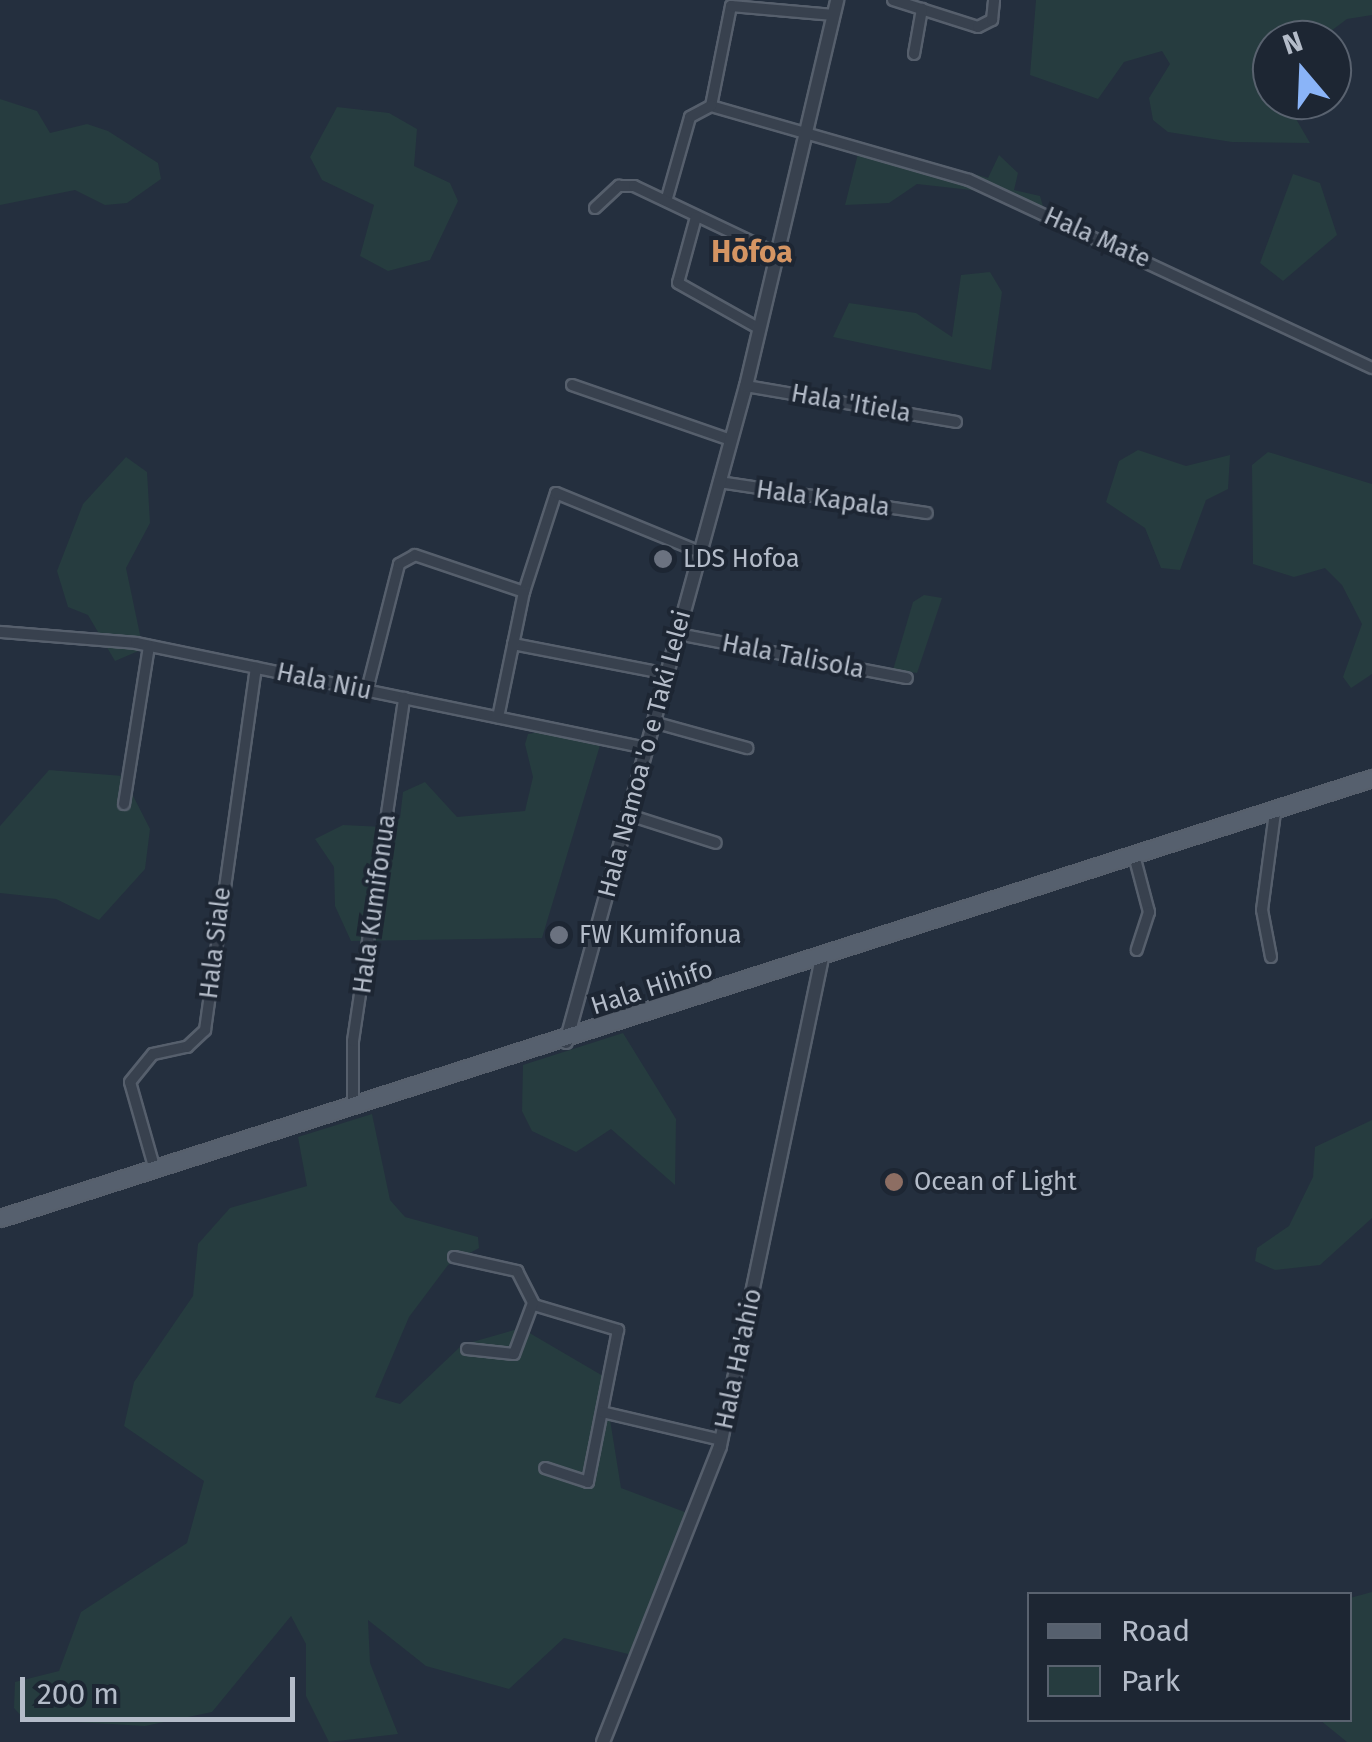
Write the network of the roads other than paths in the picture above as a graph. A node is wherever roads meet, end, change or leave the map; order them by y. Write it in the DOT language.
graph roads {
  1 [pos="838,0"];
  2 [pos="893,0"];
  3 [pos="994,0"];
  4 [pos="922,9"];
  5 [pos="834,15"];
  6 [pos="914,54"];
  7 [pos="711,106"];
  8 [pos="810,137"];
  9 [pos="667,198"];
  10 [pos="596,208"];
  11 [pos="696,217"];
  12 [pos="779,255"];
  13 [pos="760,329"];
  14 [pos="1372,368"];
  15 [pos="572,384"];
  16 [pos="746,386"];
  17 [pos="956,422"];
  18 [pos="730,440"];
  19 [pos="719,482"];
  20 [pos="927,514"];
  21 [pos="700,552"];
  22 [pos="524,592"];
  23 [pos="0,632"];
  24 [pos="678,634"];
  25 [pos="513,644"];
  26 [pos="150,646"];
  27 [pos="256,668"];
  28 [pos="667,674"];
  29 [pos="907,678"];
  30 [pos="366,690"];
  31 [pos="404,698"];
  32 [pos="498,717"];
  33 [pos="653,722"];
  34 [pos="646,748"];
  35 [pos="747,748"];
  36 [pos="1372,778"];
  37 [pos="124,804"];
  38 [pos="1275,812"];
  39 [pos="629,815"];
  40 [pos="716,843"];
  41 [pos="1134,859"];
  42 [pos="1137,950"];
  43 [pos="1271,957"];
  44 [pos="821,961"];
  45 [pos="566,1042"];
  46 [pos="353,1109"];
  47 [pos="155,1171"];
  48 [pos="0,1218"];
  49 [pos="454,1256"];
  50 [pos="532,1302"];
  51 [pos="467,1349"];
  52 [pos="602,1412"];
  53 [pos="721,1440"];
  54 [pos="546,1468"];
  55 [pos="604,1742"];
  1 -- 5 [label="street, Hala Namoa 'o e Taki Lelei"];
  2 -- 4 [label="street"];
  3 -- 4 [label="street"];
  4 -- 6 [label="street"];
  5 -- 7 [label="street"];
  5 -- 8 [label="street, Hala Namoa 'o e Taki Lelei"];
  7 -- 8 [label="street, Hala Mate"];
  7 -- 9 [label="street"];
  8 -- 12 [label="street, Hala Namoa 'o e Taki Lelei"];
  8 -- 14 [label="street, Hala Mate"];
  9 -- 10 [label="street"];
  9 -- 11 [label="street"];
  11 -- 12 [label="street"];
  11 -- 13 [label="street"];
  12 -- 13 [label="street, Hala Namoa 'o e Taki Lelei"];
  13 -- 16 [label="street, Hala Namoa 'o e Taki Lelei"];
  15 -- 18 [label="street"];
  16 -- 17 [label="street, Hala 'Itiela"];
  16 -- 18 [label="street, Hala Namoa 'o e Taki Lelei"];
  18 -- 19 [label="street, Hala Namoa 'o e Taki Lelei"];
  19 -- 20 [label="street, Hala Kapala"];
  19 -- 21 [label="street, Hala Namoa 'o e Taki Lelei"];
  21 -- 22 [label="street"];
  21 -- 24 [label="street, Hala Namoa 'o e Taki Lelei"];
  22 -- 25 [label="street"];
  22 -- 30 [label="street"];
  23 -- 26 [label="street, Hala Niu"];
  24 -- 28 [label="street, Hala Namoa 'o e Taki Lelei"];
  24 -- 29 [label="street, Hala Talisola"];
  25 -- 28 [label="street"];
  25 -- 32 [label="street"];
  26 -- 27 [label="street, Hala Niu"];
  26 -- 37 [label="street"];
  27 -- 30 [label="street, Hala Niu"];
  27 -- 47 [label="street, Hala Siale"];
  28 -- 33 [label="street, Hala Namoa 'o e Taki Lelei"];
  30 -- 31 [label="street, Hala Niu"];
  31 -- 32 [label="street, Hala Niu"];
  31 -- 46 [label="street, Hala Kumifonua"];
  32 -- 34 [label="street, Hala Niu"];
  33 -- 34 [label="street, Hala Namoa 'o e Taki Lelei"];
  33 -- 35 [label="street"];
  34 -- 39 [label="street, Hala Namoa 'o e Taki Lelei"];
  36 -- 38 [label="main road, Hala Hihifo"];
  38 -- 41 [label="main road, Hala Hihifo"];
  38 -- 43 [label="street"];
  39 -- 40 [label="street"];
  39 -- 45 [label="street, Hala Namoa 'o e Taki Lelei"];
  41 -- 42 [label="street"];
  41 -- 44 [label="main road, Hala Hihifo"];
  44 -- 45 [label="main road, Hala Hihifo"];
  44 -- 53 [label="street, Hala Ha'ahio"];
  45 -- 46 [label="main road, Hala Hihifo"];
  46 -- 47 [label="main road, Hala Hihifo"];
  47 -- 48 [label="main road, Hala Hihifo"];
  49 -- 50 [label="street"];
  50 -- 51 [label="street"];
  50 -- 52 [label="street"];
  52 -- 53 [label="street"];
  52 -- 54 [label="street"];
  53 -- 55 [label="street, Hala Ha'ahio"];
}
